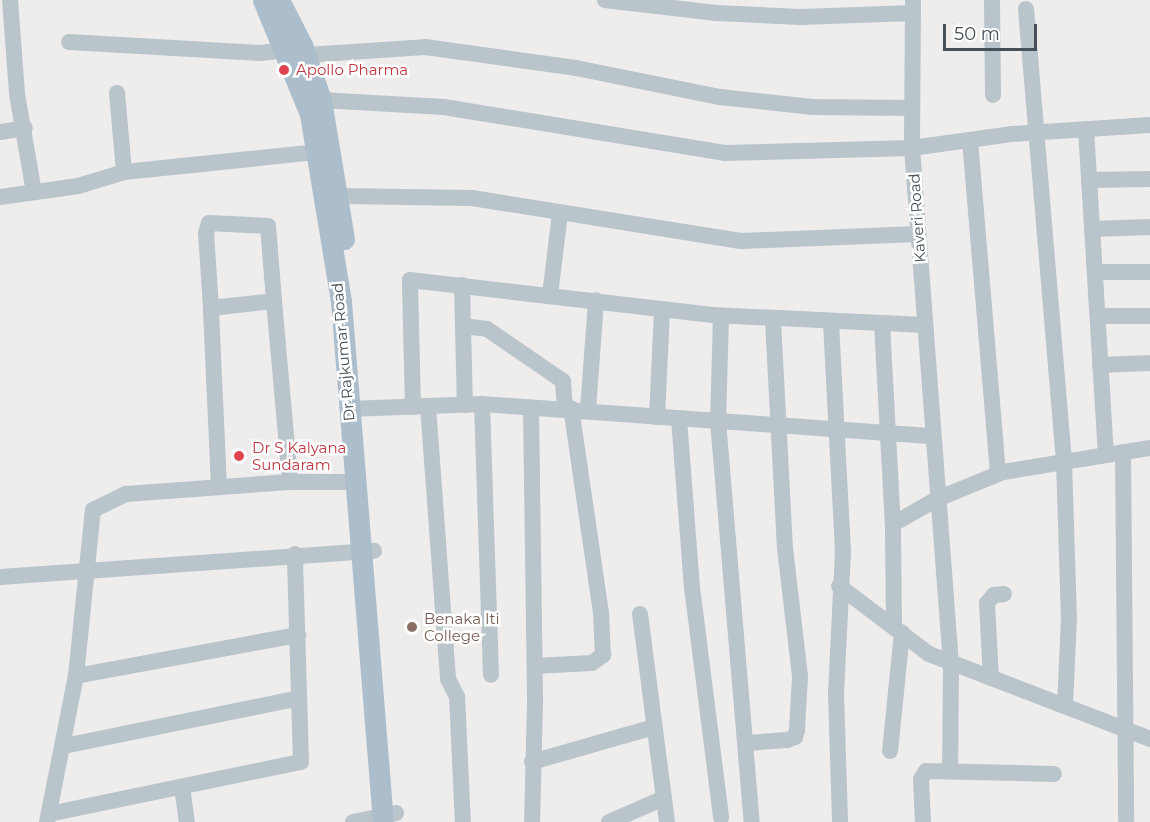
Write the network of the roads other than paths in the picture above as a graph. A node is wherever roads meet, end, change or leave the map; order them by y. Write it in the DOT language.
graph roads {
  1 [pos="10,0"];
  2 [pos="263,0"];
  3 [pos="281,0"];
  4 [pos="605,0"];
  5 [pos="992,0"];
  6 [pos="655,3"];
  7 [pos="913,6"];
  8 [pos="1026,9"];
  9 [pos="69,42"];
  10 [pos="285,50"];
  11 [pos="306,55"];
  12 [pos="117,93"];
  13 [pos="993,95"];
  14 [pos="321,100"];
  15 [pos="912,108"];
  16 [pos="1150,125"];
  17 [pos="25,128"];
  18 [pos="1086,129"];
  19 [pos="0,132"];
  20 [pos="1036,132"];
  21 [pos="970,140"];
  22 [pos="912,148"];
  23 [pos="316,152"];
  24 [pos="124,172"];
  25 [pos="1150,179"];
  26 [pos="1089,180"];
  27 [pos="34,192"];
  28 [pos="339,196"];
  29 [pos="0,197"];
  30 [pos="560,214"];
  31 [pos="1150,227"];
  32 [pos="1092,229"];
  33 [pos="918,234"];
  34 [pos="1095,272"];
  35 [pos="1150,272"];
  36 [pos="462,285"];
  37 [pos="550,295"];
  38 [pos="596,300"];
  39 [pos="274,301"];
  40 [pos="211,308"];
  41 [pos="662,309"];
  42 [pos="721,316"];
  43 [pos="1098,316"];
  44 [pos="1150,316"];
  45 [pos="773,320"];
  46 [pos="831,323"];
  47 [pos="882,324"];
  48 [pos="925,325"];
  49 [pos="463,326"];
  50 [pos="1150,363"];
  51 [pos="1100,365"];
  52 [pos="473,405"];
  53 [pos="420,406"];
  54 [pos="568,408"];
  55 [pos="356,409"];
  56 [pos="531,409"];
  57 [pos="588,410"];
  58 [pos="657,417"];
  59 [pos="679,419"];
  60 [pos="718,421"];
  61 [pos="777,428"];
  62 [pos="836,431"];
  63 [pos="888,432"];
  64 [pos="933,436"];
  65 [pos="1150,448"];
  66 [pos="1114,453"];
  67 [pos="1064,461"];
  68 [pos="998,474"];
  69 [pos="290,482"];
  70 [pos="355,482"];
  71 [pos="219,487"];
  72 [pos="936,499"];
  73 [pos="893,525"];
  74 [pos="368,552"];
  75 [pos="295,554"];
  76 [pos="87,570"];
  77 [pos="0,577"];
  78 [pos="839,586"];
  79 [pos="1004,594"];
  80 [pos="640,614"];
  81 [pos="898,630"];
  82 [pos="297,635"];
  83 [pos="951,664"];
  84 [pos="535,666"];
  85 [pos="491,675"];
  86 [pos="76,676"];
  87 [pos="991,678"];
  88 [pos="299,698"];
  89 [pos="1065,705"];
  90 [pos="654,728"];
  91 [pos="1123,728"];
  92 [pos="1150,739"];
  93 [pos="746,743"];
  94 [pos="64,746"];
  95 [pos="890,751"];
  96 [pos="532,762"];
  97 [pos="950,770"];
  98 [pos="1054,774"];
  99 [pos="182,787"];
  100 [pos="664,798"];
  101 [pos="751,802"];
  102 [pos="48,818"];
  103 [pos="390,818"];
  104 [pos="717,819"];
  105 [pos="187,822"];
  106 [pos="353,822"];
  107 [pos="463,822"];
  108 [pos="532,822"];
  109 [pos="609,822"];
  110 [pos="667,822"];
  111 [pos="752,822"];
  112 [pos="840,822"];
  113 [pos="923,822"];
  114 [pos="1126,822"];
  1 -- 17 [label="street"];
  2 -- 10 [label="main road, Dr Rajkumar Road"];
  3 -- 11 [label="main road, Dr Rajkumar Road"];
  4 -- 6 [label="street"];
  5 -- 13 [label="street"];
  6 -- 7 [label="street"];
  7 -- 15 [label="street, Kaveri Road"];
  8 -- 20 [label="street"];
  9 -- 10 [label="street"];
  10 -- 23 [label="main road, Dr Rajkumar Road"];
  11 -- 14 [label="main road, Dr Rajkumar Road"];
  11 -- 15 [label="street"];
  12 -- 24 [label="street"];
  14 -- 22 [label="street"];
  14 -- 28 [label="main road, Dr Rajkumar Road"];
  15 -- 22 [label="street, Kaveri Road"];
  16 -- 18 [label="street"];
  17 -- 19 [label="street"];
  17 -- 27 [label="street"];
  18 -- 20 [label="street"];
  18 -- 26 [label="street"];
  20 -- 21 [label="street"];
  20 -- 67 [label="street"];
  21 -- 22 [label="street"];
  21 -- 68 [label="street"];
  22 -- 33 [label="street, Kaveri Road"];
  23 -- 24 [label="street"];
  23 -- 55 [label="main road, Dr Rajkumar Road"];
  24 -- 27 [label="street"];
  25 -- 26 [label="street"];
  26 -- 32 [label="street"];
  27 -- 29 [label="street"];
  28 -- 30 [label="street"];
  28 -- 55 [label="main road, Dr Rajkumar Road"];
  30 -- 33 [label="street"];
  30 -- 37 [label="street"];
  31 -- 32 [label="street"];
  32 -- 34 [label="street"];
  33 -- 48 [label="street, Kaveri Road"];
  34 -- 35 [label="street"];
  34 -- 43 [label="street"];
  36 -- 37 [label="street"];
  36 -- 49 [label="street"];
  36 -- 53 [label="street"];
  37 -- 38 [label="street"];
  38 -- 41 [label="street"];
  38 -- 57 [label="street"];
  39 -- 40 [label="street"];
  39 -- 40 [label="street"];
  39 -- 69 [label="street"];
  40 -- 71 [label="street"];
  41 -- 42 [label="street"];
  41 -- 58 [label="street"];
  42 -- 45 [label="street"];
  42 -- 60 [label="street"];
  43 -- 44 [label="street"];
  43 -- 51 [label="street"];
  45 -- 46 [label="street"];
  45 -- 61 [label="street"];
  46 -- 47 [label="street"];
  46 -- 62 [label="street"];
  47 -- 48 [label="street"];
  47 -- 63 [label="street"];
  48 -- 64 [label="street, Kaveri Road"];
  49 -- 52 [label="street"];
  49 -- 54 [label="street"];
  50 -- 51 [label="street"];
  51 -- 66 [label="street"];
  52 -- 53 [label="street"];
  52 -- 56 [label="street"];
  52 -- 85 [label="street"];
  53 -- 55 [label="street"];
  53 -- 107 [label="street"];
  54 -- 56 [label="street"];
  54 -- 57 [label="street"];
  54 -- 84 [label="street"];
  55 -- 70 [label="main road, Dr Rajkumar Road"];
  55 -- 74 [label="main road, Dr Rajkumar Road"];
  56 -- 84 [label="street"];
  57 -- 58 [label="street"];
  58 -- 59 [label="street"];
  59 -- 60 [label="street"];
  59 -- 104 [label="street"];
  60 -- 61 [label="street"];
  60 -- 93 [label="street"];
  61 -- 62 [label="street"];
  61 -- 93 [label="street"];
  62 -- 63 [label="street"];
  62 -- 78 [label="street"];
  63 -- 64 [label="street"];
  63 -- 73 [label="street"];
  64 -- 72 [label="street, Kaveri Road"];
  65 -- 66 [label="street"];
  66 -- 67 [label="street"];
  66 -- 91 [label="street"];
  67 -- 68 [label="street"];
  67 -- 89 [label="street"];
  68 -- 72 [label="street"];
  69 -- 70 [label="street"];
  69 -- 71 [label="street"];
  70 -- 74 [label="main road, Dr Rajkumar Road"];
  71 -- 76 [label="street"];
  72 -- 73 [label="street"];
  72 -- 83 [label="street, Kaveri Road"];
  73 -- 81 [label="street"];
  74 -- 75 [label="street"];
  74 -- 103 [label="main road, Dr Rajkumar Road"];
  75 -- 76 [label="street"];
  75 -- 82 [label="street"];
  76 -- 77 [label="street"];
  76 -- 86 [label="street"];
  78 -- 81 [label="street"];
  78 -- 112 [label="street"];
  79 -- 87 [label="street"];
  80 -- 90 [label="street"];
  81 -- 83 [label="street"];
  81 -- 95 [label="street"];
  82 -- 86 [label="street"];
  82 -- 88 [label="street"];
  83 -- 87 [label="street"];
  83 -- 97 [label="street, Kaveri Road"];
  84 -- 96 [label="street"];
  86 -- 94 [label="street"];
  87 -- 89 [label="street"];
  88 -- 94 [label="street"];
  88 -- 99 [label="street"];
  89 -- 91 [label="street"];
  90 -- 96 [label="street"];
  90 -- 100 [label="street"];
  91 -- 92 [label="street"];
  91 -- 114 [label="street"];
  93 -- 101 [label="street"];
  94 -- 102 [label="street"];
  96 -- 108 [label="street"];
  97 -- 98 [label="street"];
  97 -- 113 [label="street"];
  99 -- 102 [label="street"];
  99 -- 105 [label="street"];
  100 -- 109 [label="street"];
  100 -- 110 [label="street"];
  101 -- 104 [label="street"];
  101 -- 111 [label="street"];
  103 -- 106 [label="street"];
}
